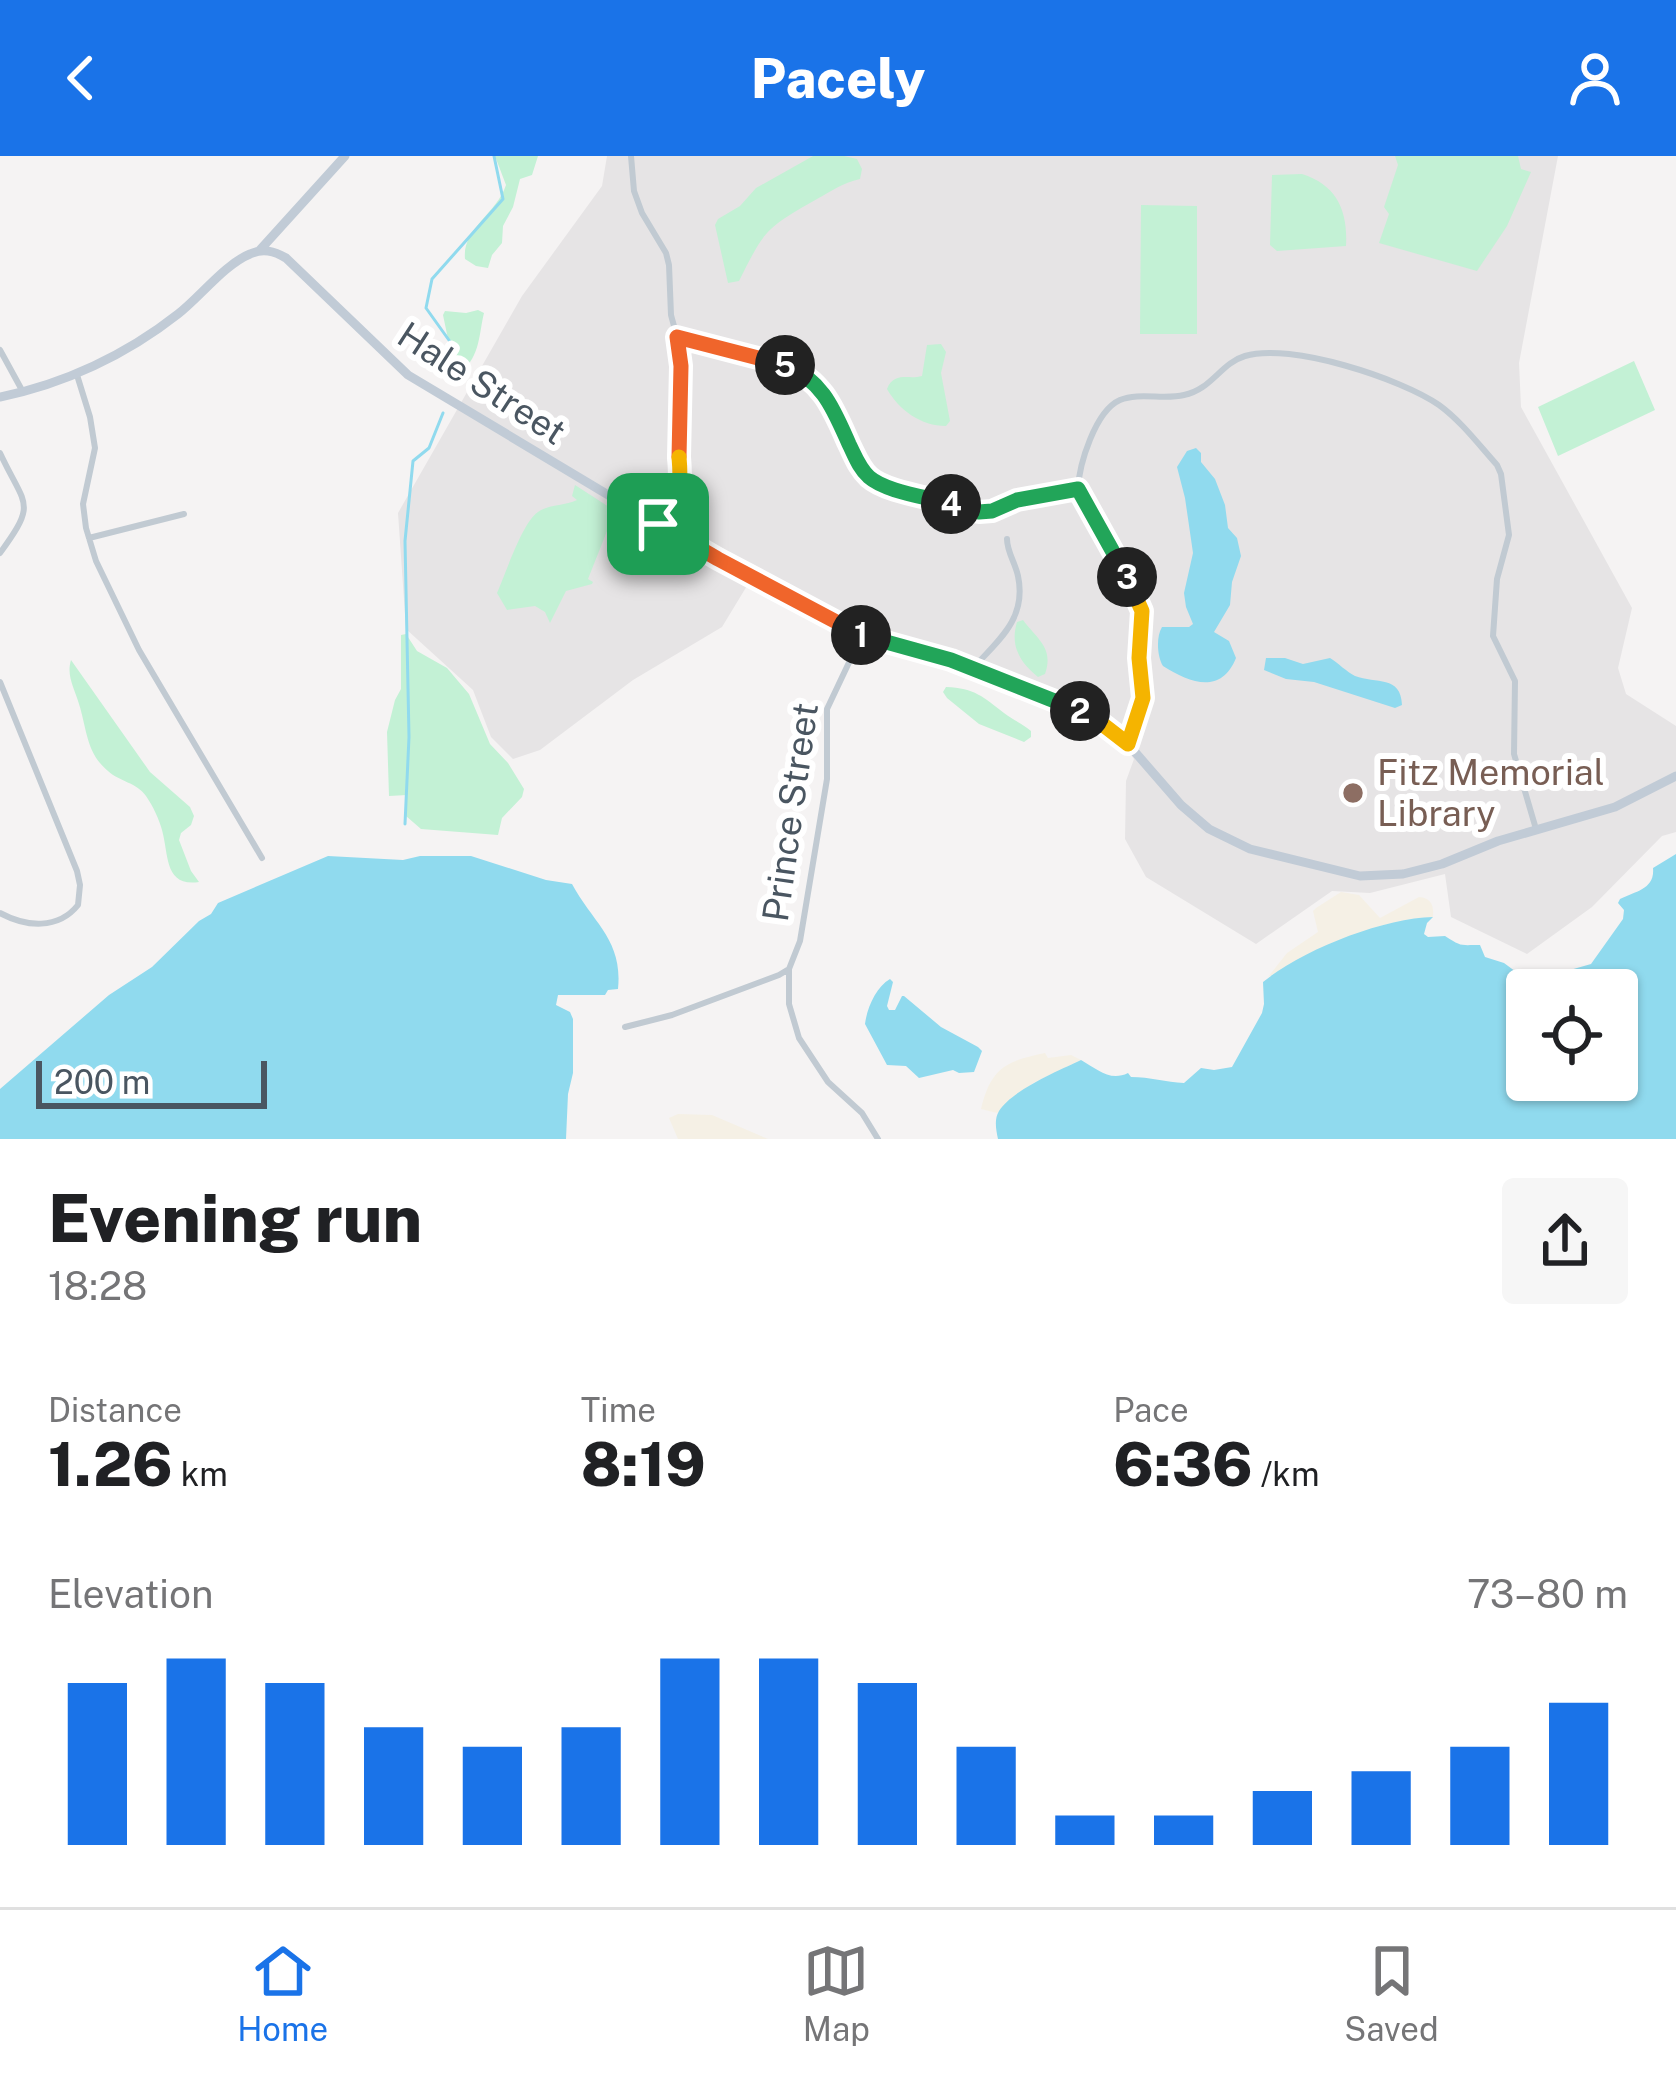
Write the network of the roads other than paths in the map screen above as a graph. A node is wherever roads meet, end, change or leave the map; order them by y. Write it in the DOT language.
graph roads {
  1 [pos="346,156"];
  2 [pos="631,156"];
  3 [pos="259,250"];
  4 [pos="677,337"];
  5 [pos="0,350"];
  6 [pos="77,375"];
  7 [pos="23,392"];
  8 [pos="0,397"];
  9 [pos="0,453"];
  10 [pos="1078,489"];
  11 [pos="184,514"];
  12 [pos="658,524"];
  13 [pos="88,538"];
  14 [pos="1007,539"];
  15 [pos="0,553"];
  16 [pos="862,635"];
  17 [pos="973,668"];
  18 [pos="0,682"];
  19 [pos="1128,744"];
  20 [pos="1676,776"];
  21 [pos="1536,829"];
  22 [pos="262,858"];
  23 [pos="0,913"];
  24 [pos="789,969"];
  25 [pos="625,1028"];
  26 [pos="878,1139"];
  1 -- 3 [label="main road"];
  2 -- 4 [label="street"];
  3 -- 6 [label="main road"];
  3 -- 12 [label="main road, Hale Street"];
  4 -- 10 [label="street"];
  4 -- 12 [label="street"];
  5 -- 7 [label="street"];
  6 -- 7 [label="main road"];
  6 -- 13 [label="street"];
  7 -- 8 [label="main road"];
  9 -- 15 [label="street"];
  10 -- 19 [label="street"];
  10 -- 21 [label="street"];
  11 -- 13 [label="street"];
  12 -- 16 [label="main road, Hale Street"];
  13 -- 22 [label="street"];
  14 -- 17 [label="street"];
  16 -- 17 [label="main road, Hale Street"];
  16 -- 24 [label="street, Prince Street"];
  17 -- 19 [label="main road, Hale Street"];
  18 -- 23 [label="street"];
  19 -- 21 [label="main road, Hale Street"];
  20 -- 21 [label="main road, Hale Street"];
  24 -- 25 [label="street, Prince Street"];
  24 -- 26 [label="street"];
}
